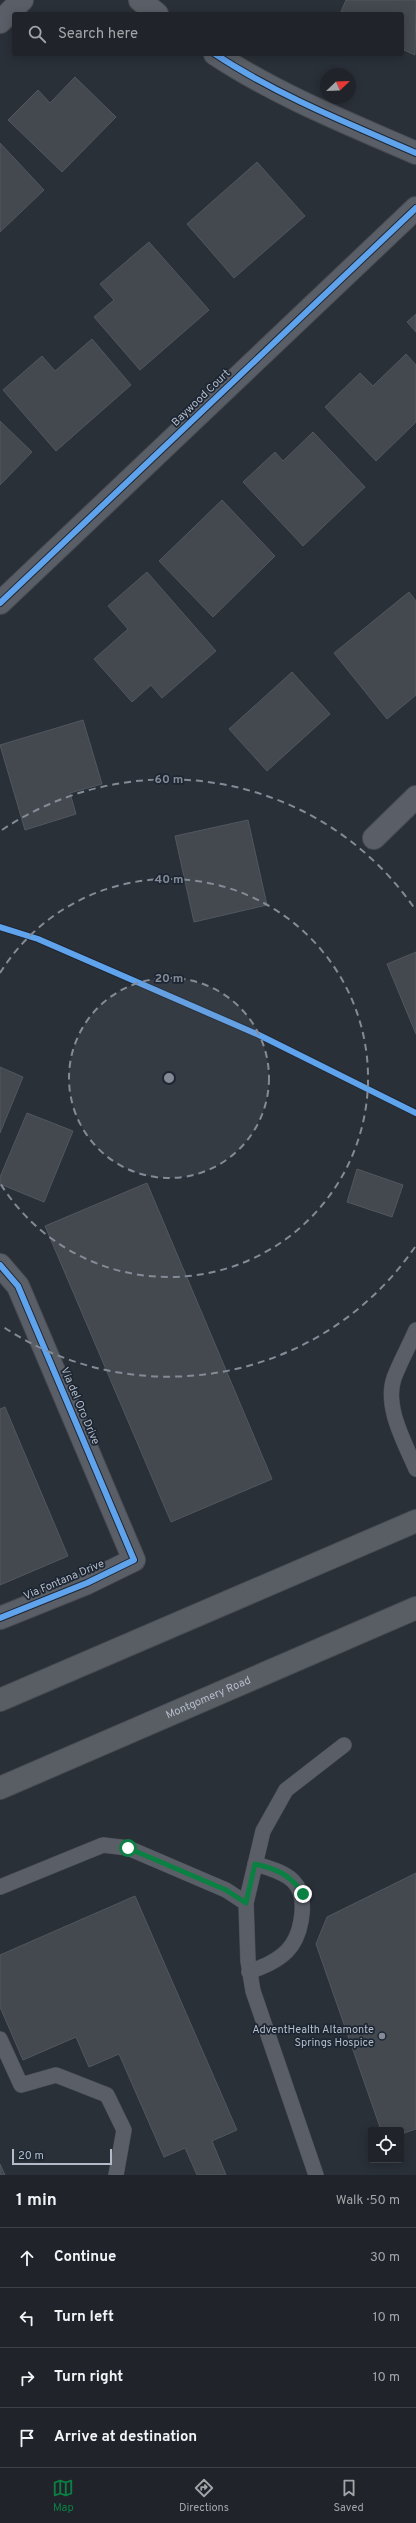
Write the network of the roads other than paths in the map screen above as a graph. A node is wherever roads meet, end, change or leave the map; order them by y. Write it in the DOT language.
graph roads {
  1 [pos="22,0"];
  2 [pos="140,0"];
  3 [pos="155,12"];
  4 [pos="0,22"];
  5 [pos="218,56"];
  6 [pos="416,152"];
  7 [pos="416,208"];
  8 [pos="0,603"];
  9 [pos="416,797"];
  10 [pos="374,838"];
  11 [pos="0,1265"];
  12 [pos="416,1330"];
  13 [pos="416,1469"];
  14 [pos="416,1521"];
  15 [pos="134,1560"];
  16 [pos="416,1608"];
  17 [pos="0,1618"];
  18 [pos="0,1700"];
  19 [pos="344,1745"];
  20 [pos="0,1788"];
  21 [pos="255,1864"];
  22 [pos="0,1887"];
  23 [pos="246,1903"];
  24 [pos="249,1972"];
  25 [pos="0,2039"];
  26 [pos="116,2175"];
  27 [pos="316,2175"];
  1 -- 4 [label="street"];
  2 -- 3 [label="street"];
  5 -- 6 [label="street"];
  7 -- 8 [label="street, Baywood Court"];
  9 -- 10 [label="street"];
  11 -- 15 [label="street, Via del Oro Drive"];
  12 -- 13 [label="lane"];
  14 -- 18 [label="main road"];
  15 -- 17 [label="street, Via Fontana Drive"];
  16 -- 20 [label="main road, Montgomery Road"];
  19 -- 21 [label="lane"];
  21 -- 23 [label="lane"];
  21 -- 24 [label="lane"];
  22 -- 23 [label="lane"];
  23 -- 24 [label="lane"];
  24 -- 27 [label="lane"];
  25 -- 26 [label="lane"];
}
